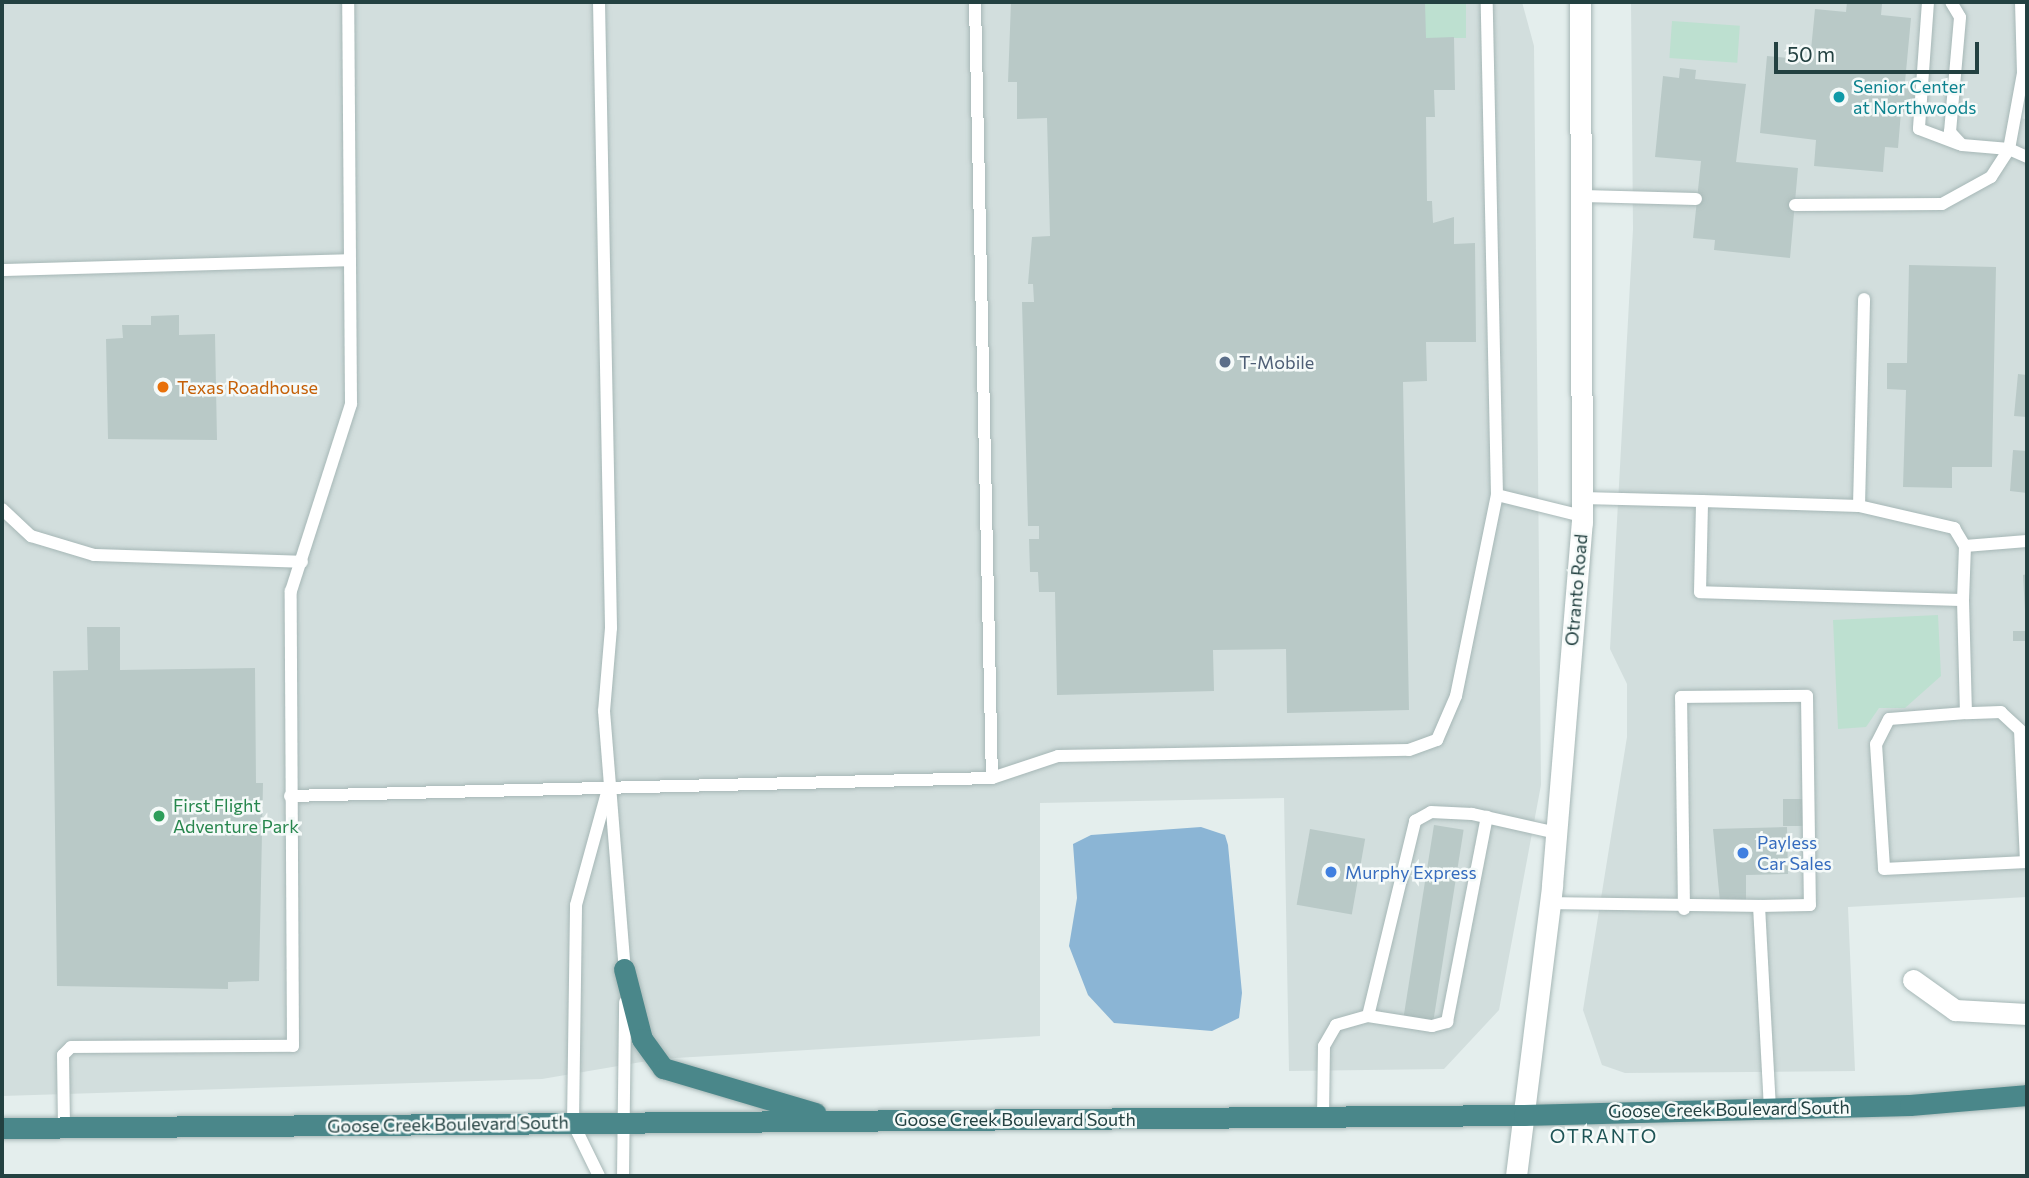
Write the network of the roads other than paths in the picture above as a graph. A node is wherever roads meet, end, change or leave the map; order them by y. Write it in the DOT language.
graph roads {
  1 [pos="348,2"];
  2 [pos="599,2"];
  3 [pos="975,2"];
  4 [pos="1487,2"];
  5 [pos="1580,2"];
  6 [pos="1928,2"];
  7 [pos="1951,2"];
  8 [pos="2021,2"];
  9 [pos="1962,145"];
  10 [pos="2009,149"];
  11 [pos="2027,157"];
  12 [pos="1583,196"];
  13 [pos="1696,199"];
  14 [pos="1795,205"];
  15 [pos="349,260"];
  16 [pos="2,270"];
  17 [pos="1864,299"];
  18 [pos="1496,495"];
  19 [pos="1702,501"];
  20 [pos="1859,506"];
  21 [pos="1582,507"];
  22 [pos="2,509"];
  23 [pos="2027,541"];
  24 [pos="1965,547"];
  25 [pos="302,562"];
  26 [pos="1963,600"];
  27 [pos="1966,713"];
  28 [pos="992,778"];
  29 [pos="607,792"];
  30 [pos="290,796"];
  31 [pos="1487,817"];
  32 [pos="1556,833"];
  33 [pos="1549,903"];
  34 [pos="1759,906"];
  35 [pos="1684,909"];
  36 [pos="624,969"];
  37 [pos="1913,980"];
  38 [pos="2027,1014"];
  39 [pos="1368,1016"];
  40 [pos="2027,1095"];
  41 [pos="1770,1108"];
  42 [pos="1524,1115"];
  43 [pos="1322,1116"];
  44 [pos="841,1120"];
  45 [pos="629,1122"];
  46 [pos="573,1123"];
  47 [pos="64,1127"];
  48 [pos="2,1128"];
  49 [pos="599,1176"];
  50 [pos="623,1176"];
  51 [pos="1516,1176"];
  1 -- 15 [label="lane"];
  2 -- 29 [label="lane"];
  3 -- 28 [label="lane"];
  4 -- 18 [label="lane"];
  5 -- 12 [label="street, Otranto Road"];
  6 -- 9 [label="lane"];
  7 -- 9 [label="lane"];
  8 -- 10 [label="lane"];
  9 -- 10 [label="lane"];
  10 -- 11 [label="lane"];
  10 -- 14 [label="lane"];
  12 -- 13 [label="lane"];
  12 -- 21 [label="street, Otranto Road"];
  15 -- 16 [label="lane"];
  15 -- 25 [label="lane"];
  17 -- 20 [label="lane"];
  18 -- 21 [label="lane"];
  18 -- 28 [label="lane"];
  19 -- 20 [label="lane"];
  19 -- 21 [label="lane"];
  19 -- 26 [label="lane"];
  20 -- 24 [label="lane"];
  21 -- 32 [label="street, Otranto Road"];
  22 -- 25 [label="lane"];
  23 -- 24 [label="lane"];
  24 -- 26 [label="lane"];
  25 -- 30 [label="lane"];
  26 -- 27 [label="lane"];
  27 -- 27 [label="lane"];
  28 -- 29 [label="lane"];
  29 -- 30 [label="lane"];
  29 -- 36 [label="lane"];
  29 -- 46 [label="lane"];
  30 -- 47 [label="lane"];
  31 -- 32 [label="lane"];
  31 -- 39 [label="lane"];
  31 -- 39 [label="lane"];
  32 -- 33 [label="street, Otranto Road"];
  33 -- 35 [label="lane"];
  33 -- 42 [label="street, Otranto Road"];
  34 -- 35 [label="lane"];
  34 -- 35 [label="lane"];
  34 -- 41 [label="lane"];
  36 -- 44 [label="highway"];
  36 -- 45 [label="lane"];
  37 -- 38 [label="street"];
  39 -- 43 [label="lane"];
  40 -- 41 [label="highway, Goose Creek Boulevard South"];
  41 -- 42 [label="highway, Goose Creek Boulevard South"];
  42 -- 43 [label="highway, Goose Creek Boulevard South"];
  42 -- 51 [label="street, Otranto Road"];
  43 -- 44 [label="highway, Goose Creek Boulevard South"];
  44 -- 45 [label="highway, Goose Creek Boulevard South"];
  45 -- 46 [label="highway, Goose Creek Boulevard South"];
  45 -- 50 [label="lane"];
  46 -- 47 [label="highway, Goose Creek Boulevard South"];
  46 -- 49 [label="lane"];
  47 -- 48 [label="highway, Goose Creek Boulevard South"];
}
